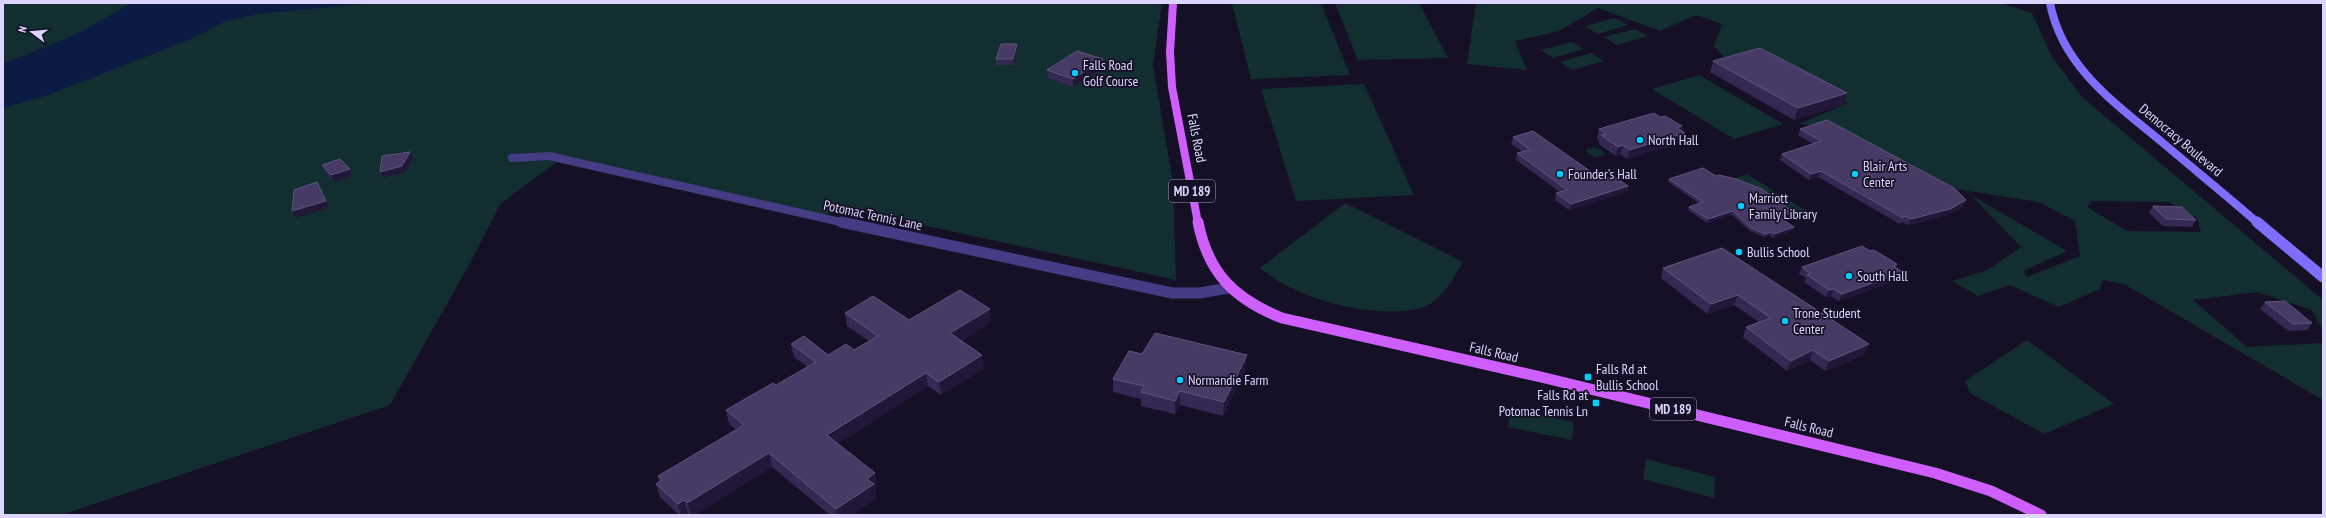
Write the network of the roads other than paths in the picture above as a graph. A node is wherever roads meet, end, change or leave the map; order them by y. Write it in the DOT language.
graph roads {
  1 [pos="1173,3"];
  2 [pos="2050,3"];
  3 [pos="512,158"];
  4 [pos="2323,276"];
  5 [pos="1229,288"];
  6 [pos="2041,515"];
  1 -- 5 [label="main road, Falls Road / MD 189"];
  2 -- 4 [label="main road, Democracy Boulevard"];
  3 -- 5 [label="street, Potomac Tennis Lane"];
  5 -- 6 [label="main road, Falls Road / MD 189"];
}
